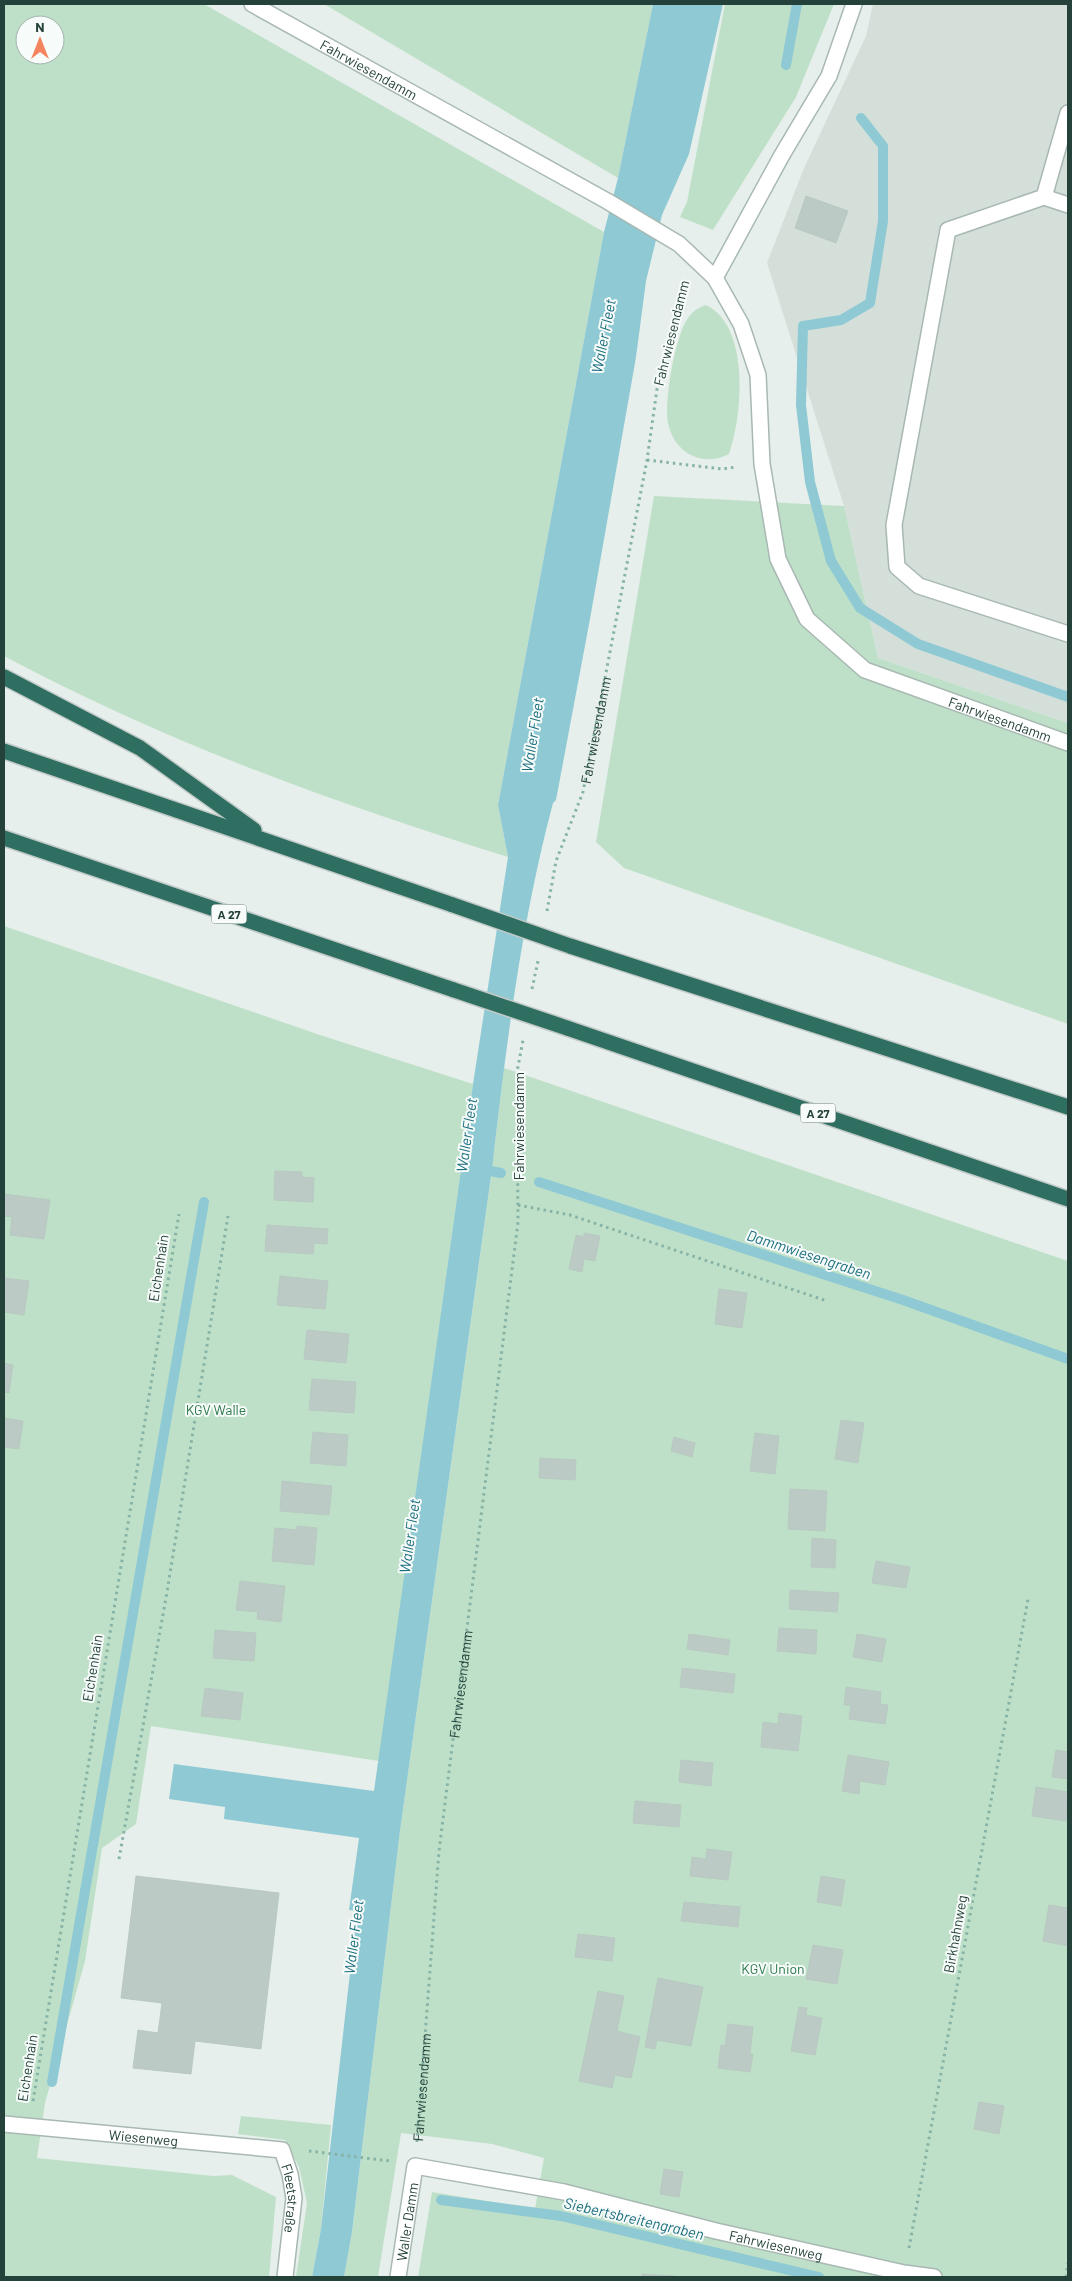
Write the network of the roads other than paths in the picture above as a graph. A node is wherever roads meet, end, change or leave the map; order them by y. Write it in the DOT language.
graph roads {
  1 [pos="252,4"];
  2 [pos="854,4"];
  3 [pos="1068,113"];
  4 [pos="1044,197"];
  5 [pos="1068,206"];
  6 [pos="715,278"];
  7 [pos="1068,634"];
  8 [pos="4,677"];
  9 [pos="1068,743"];
  10 [pos="4,750"];
  11 [pos="4,838"];
  12 [pos="267,840"];
  13 [pos="1068,1107"];
  14 [pos="1068,1199"];
  15 [pos="4,2124"];
  16 [pos="282,2150"];
  17 [pos="415,2166"];
  18 [pos="285,2277"];
  19 [pos="398,2277"];
  20 [pos="934,2277"];
  1 -- 6 [label="street, Fahrwiesendamm"];
  2 -- 6 [label="street"];
  3 -- 4 [label="street"];
  4 -- 5 [label="street"];
  4 -- 7 [label="street"];
  6 -- 9 [label="street, Fahrwiesendamm"];
  8 -- 12 [label="highway"];
  10 -- 12 [label="highway"];
  11 -- 14 [label="highway, A 27, bridge"];
  12 -- 13 [label="highway, bridge"];
  15 -- 16 [label="street, Wiesenweg"];
  16 -- 18 [label="street, Fleetstraße"];
  17 -- 19 [label="street, Waller Damm"];
  17 -- 20 [label="street, Fahrwiesenweg"];
}
